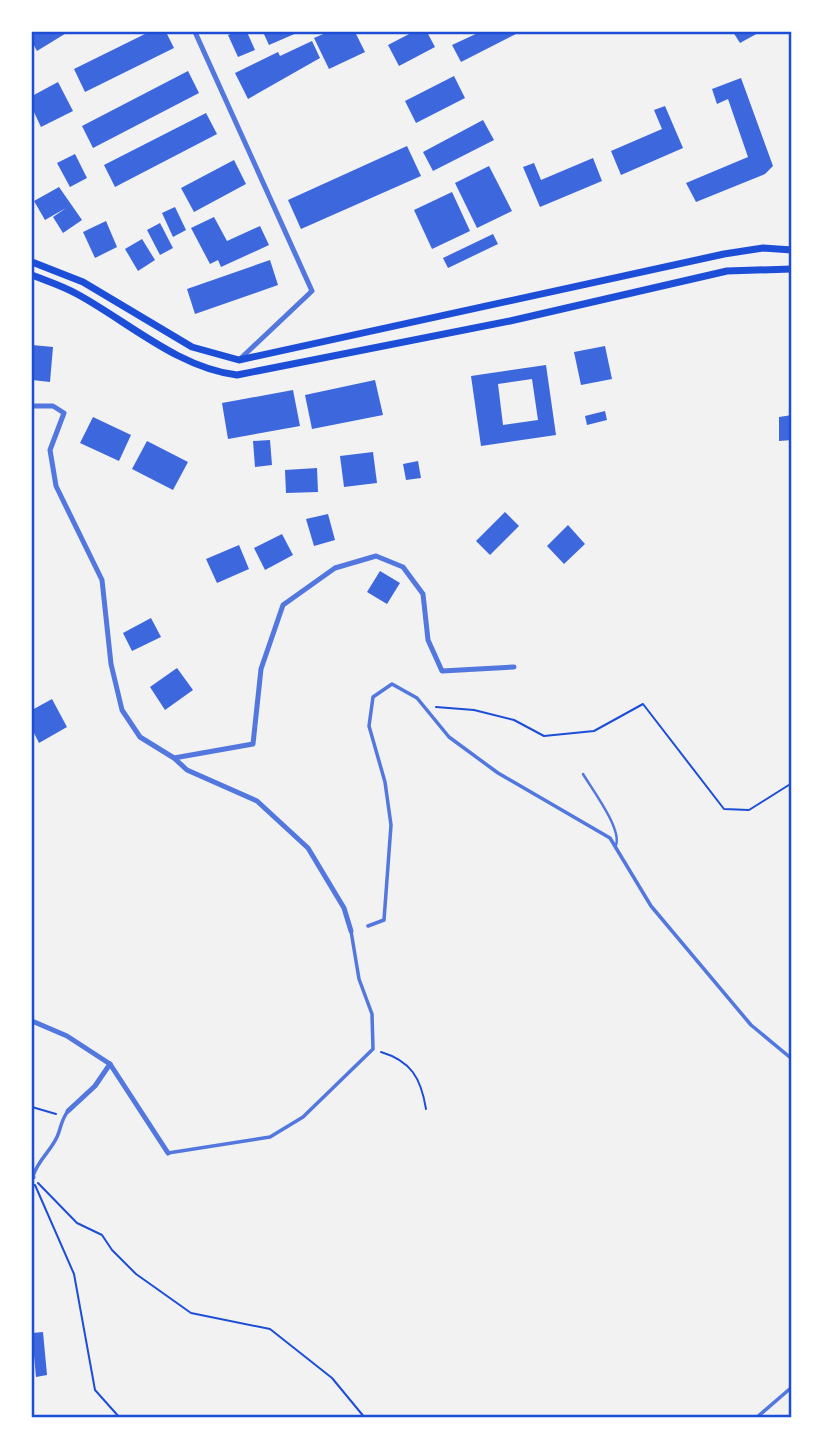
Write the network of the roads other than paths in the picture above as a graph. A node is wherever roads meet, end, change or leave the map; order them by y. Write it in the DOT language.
graph roads {
  1 [pos="195,32"];
  2 [pos="792,250"];
  3 [pos="32,262"];
  4 [pos="792,269"];
  5 [pos="32,275"];
  6 [pos="239,360"];
  7 [pos="32,406"];
  8 [pos="514,667"];
  9 [pos="174,758"];
  10 [pos="583,774"];
  11 [pos="615,847"];
  12 [pos="368,926"];
  13 [pos="351,931"];
  14 [pos="32,1021"];
  15 [pos="792,1059"];
  16 [pos="110,1064"];
  17 [pos="68,1111"];
  18 [pos="168,1153"];
  19 [pos="32,1177"];
  20 [pos="792,1387"];
  21 [pos="756,1418"];
  1 -- 6 [label="street"];
  2 -- 6 [label="main road"];
  3 -- 6 [label="main road"];
  4 -- 5 [label="main road"];
  7 -- 9 [label="street"];
  8 -- 9 [label="street"];
  9 -- 13 [label="street"];
  10 -- 11 [label="lane"];
  11 -- 12 [label="street"];
  11 -- 15 [label="street"];
  13 -- 18 [label="street"];
  14 -- 16 [label="street"];
  16 -- 17 [label="street"];
  16 -- 18 [label="street"];
  17 -- 19 [label="street"];
  20 -- 21 [label="street"];
}
